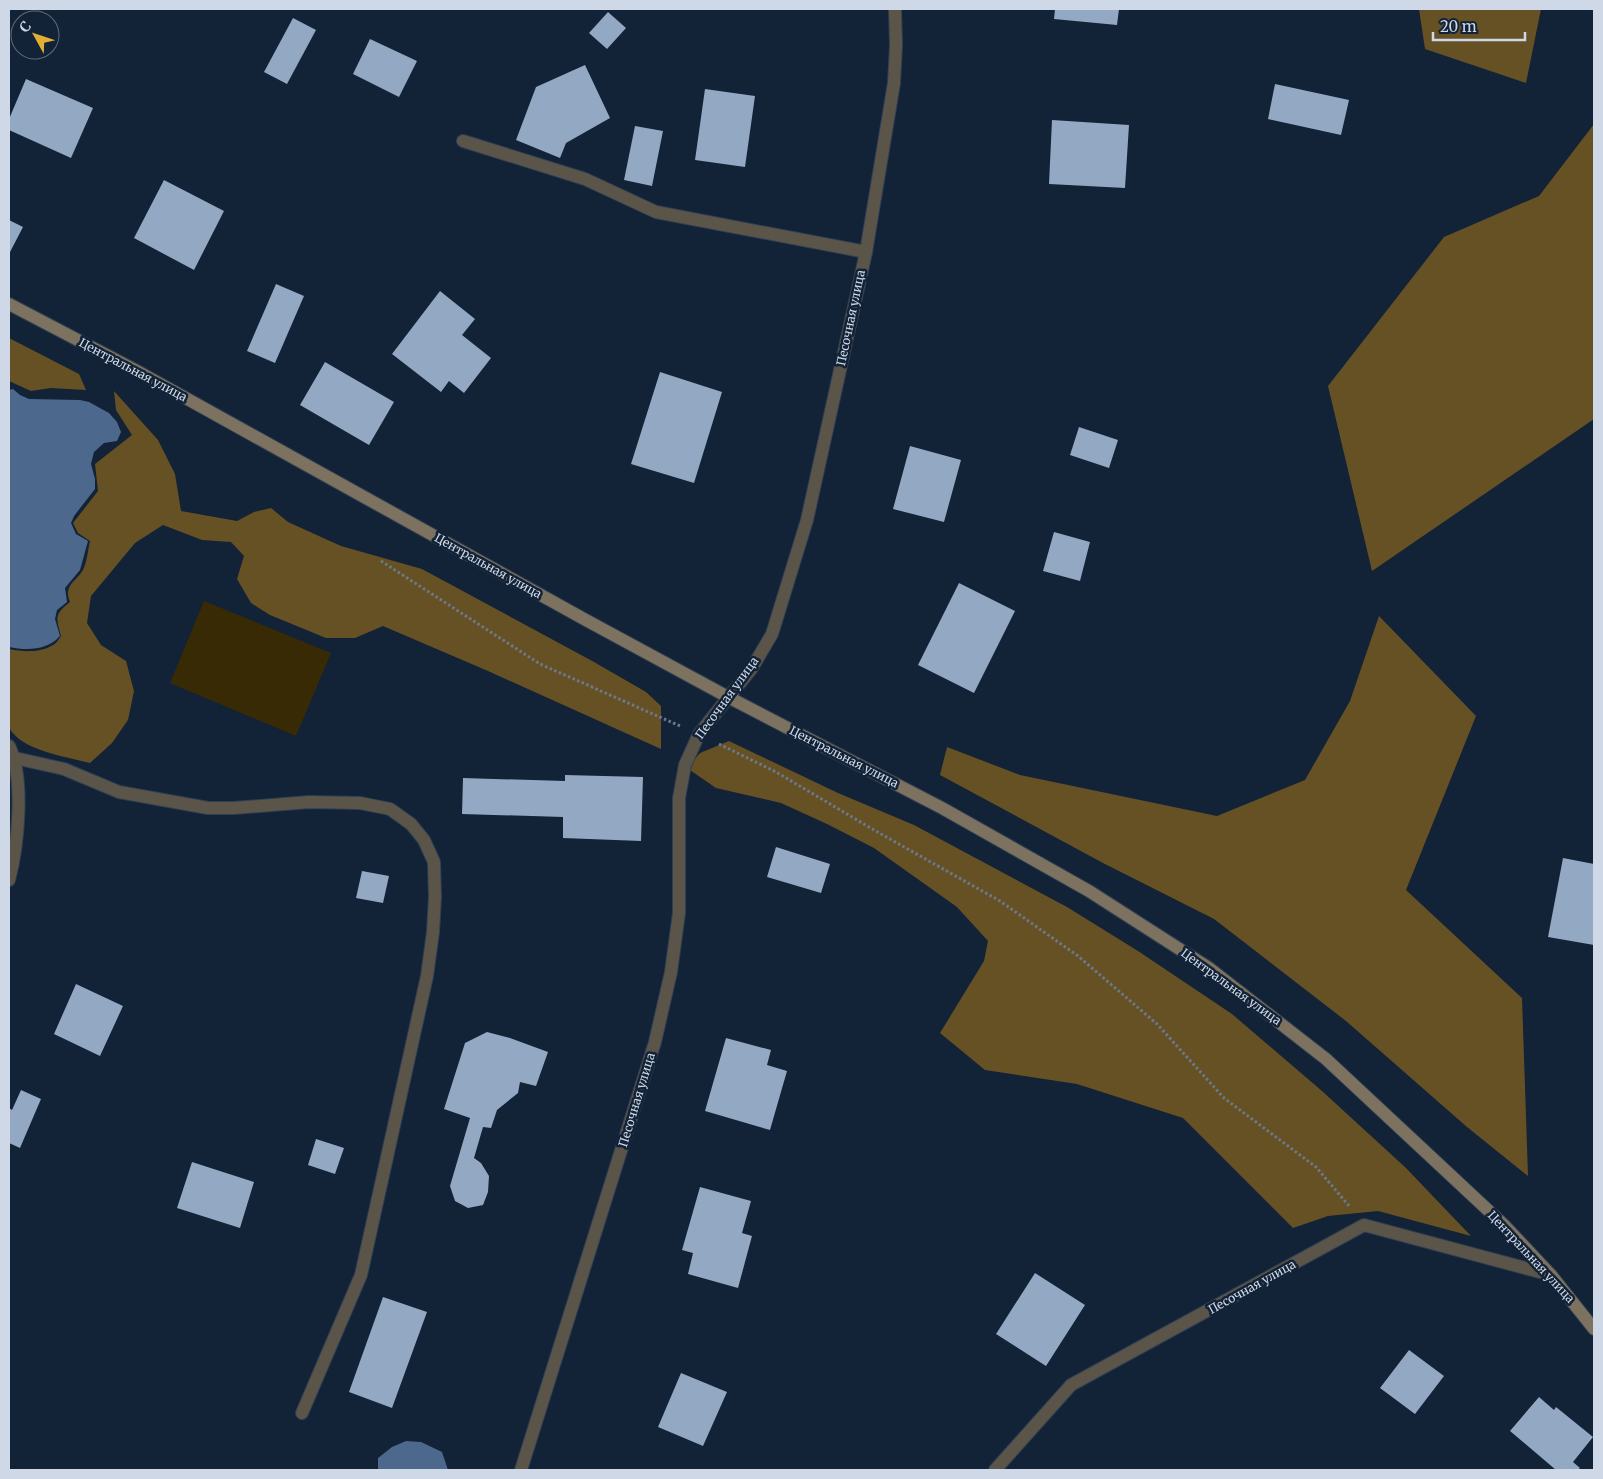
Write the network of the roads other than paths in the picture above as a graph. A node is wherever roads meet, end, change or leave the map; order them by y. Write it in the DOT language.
graph roads {
  1 [pos="895,9"];
  2 [pos="463,140"];
  3 [pos="866,252"];
  4 [pos="9,304"];
  5 [pos="728,697"];
  6 [pos="9,746"];
  7 [pos="15,758"];
  8 [pos="9,880"];
  9 [pos="1550,1275"];
  10 [pos="1594,1329"];
  11 [pos="302,1413"];
  12 [pos="521,1470"];
  13 [pos="995,1470"];
  1 -- 3 [label="street, Песочная улица"];
  2 -- 3 [label="street"];
  3 -- 5 [label="street, Песочная улица"];
  4 -- 5 [label="street, Центральная улица"];
  5 -- 9 [label="street, Центральная улица"];
  5 -- 12 [label="street, Песочная улица"];
  6 -- 7 [label="street"];
  7 -- 8 [label="street"];
  7 -- 11 [label="street"];
  9 -- 10 [label="street, Центральная улица"];
  9 -- 13 [label="street, Песочная улица"];
}
